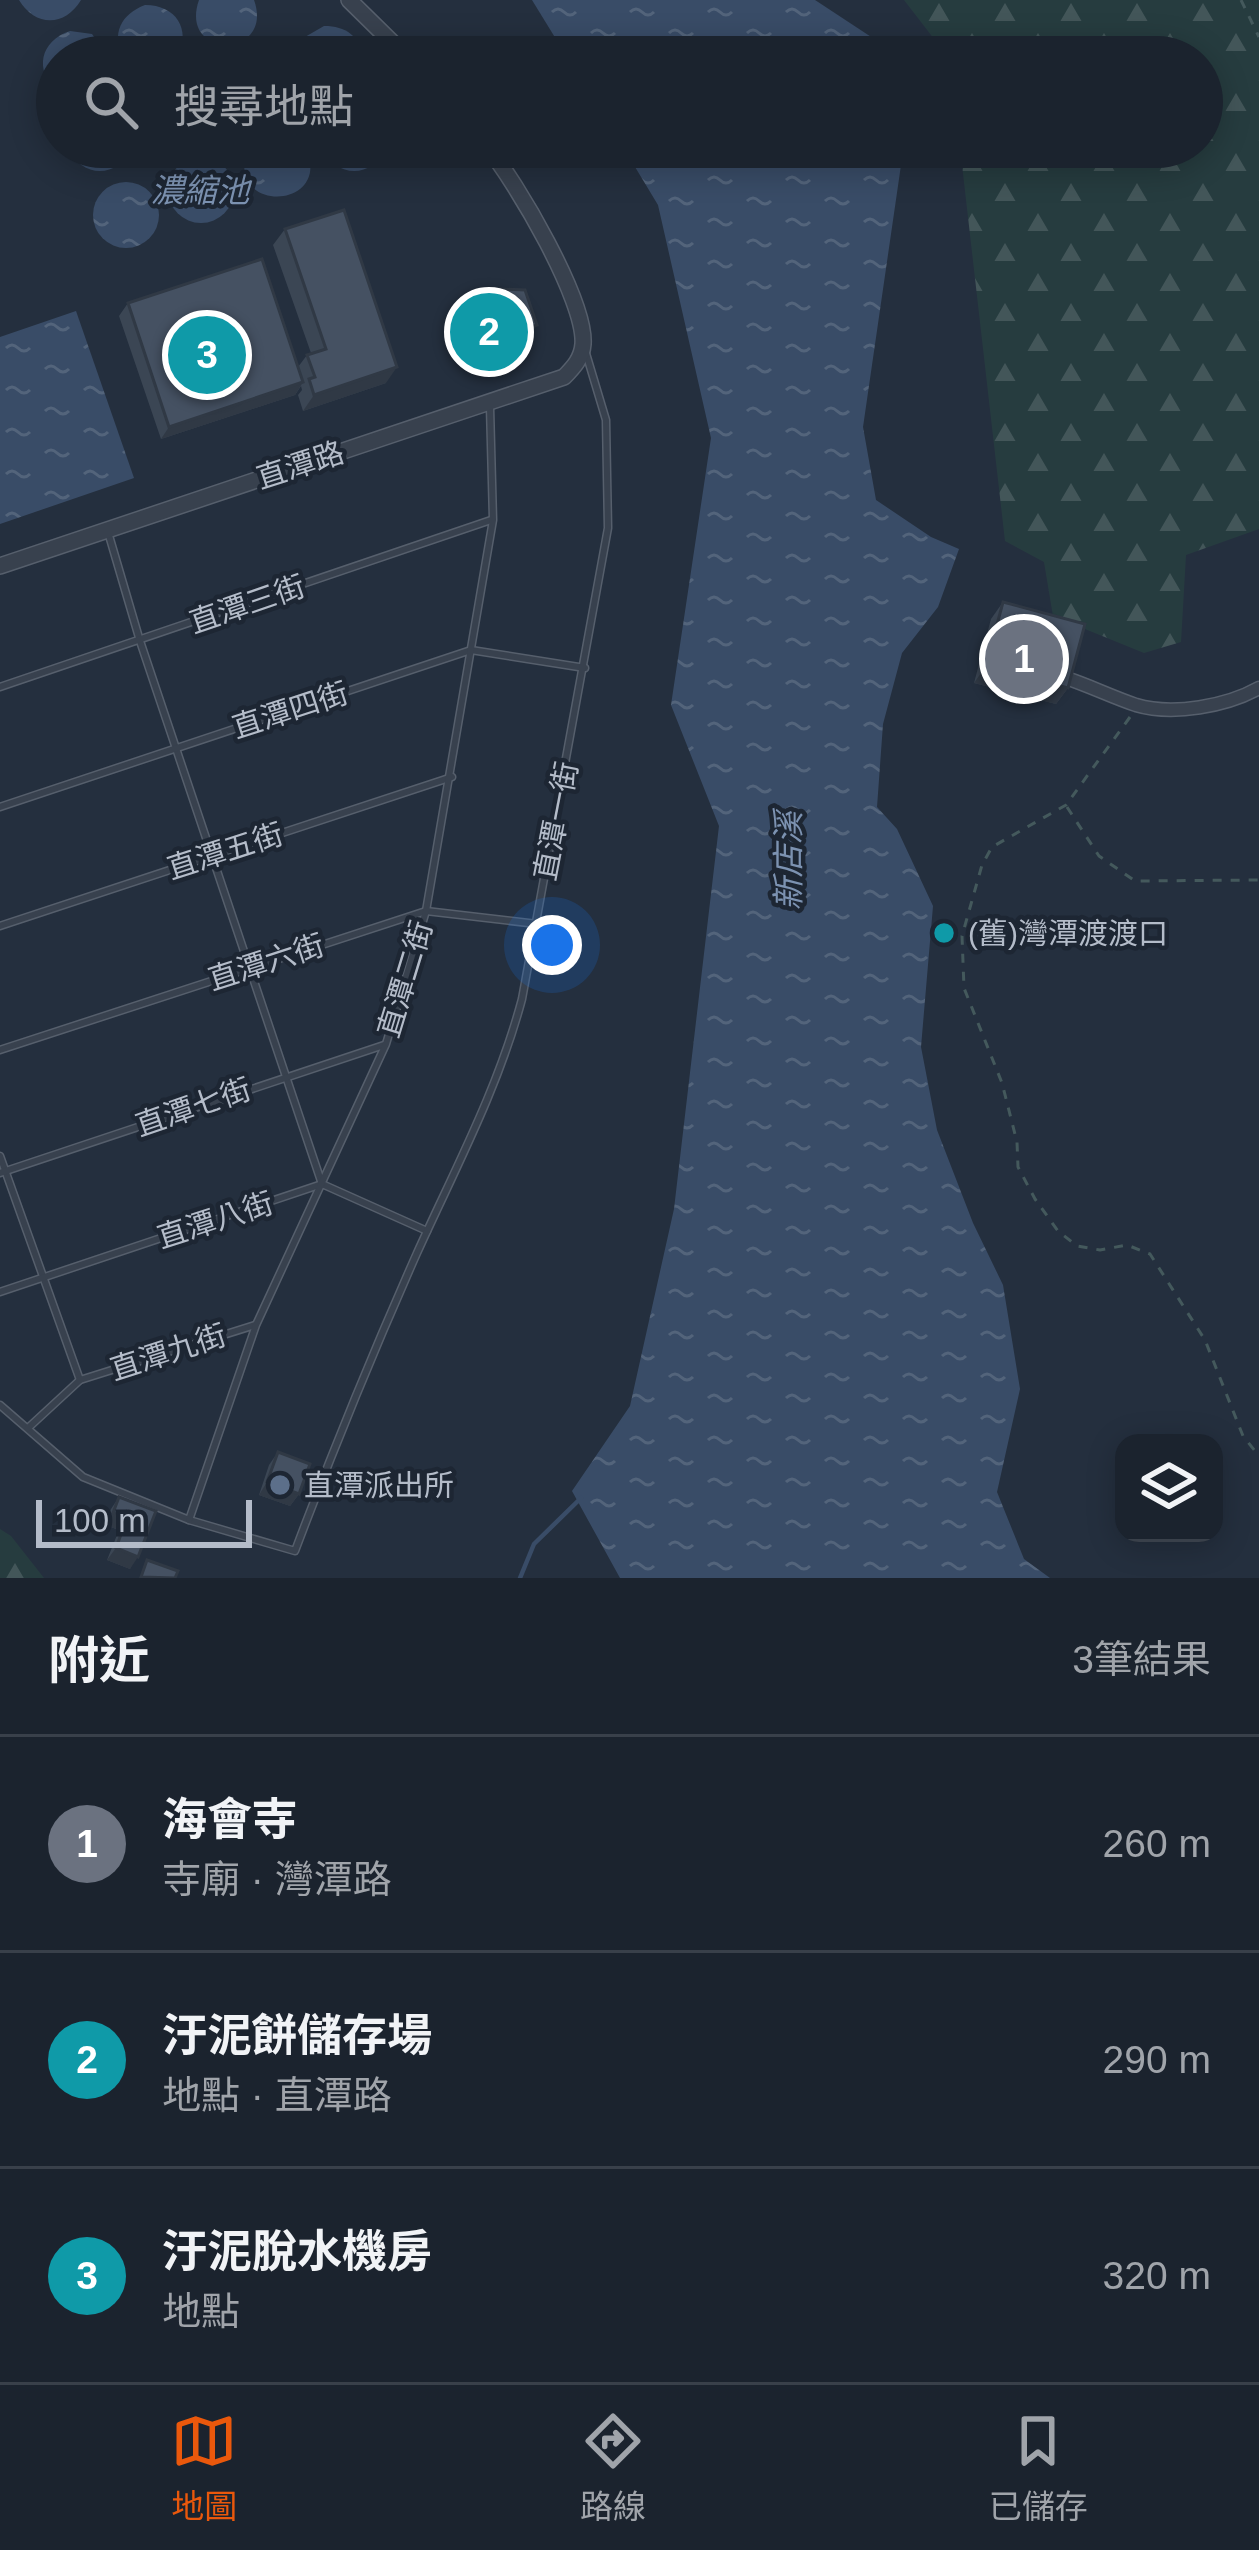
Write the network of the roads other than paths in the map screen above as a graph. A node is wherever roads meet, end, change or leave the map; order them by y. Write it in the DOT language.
graph roads {
  1 [pos="349,0"];
  2 [pos="386,36"];
  3 [pos="501,168"];
  4 [pos="583,346"];
  5 [pos="490,403"];
  6 [pos="493,520"];
  7 [pos="107,528"];
  8 [pos="0,566"];
  9 [pos="140,641"];
  10 [pos="471,650"];
  11 [pos="585,668"];
  12 [pos="1064,677"];
  13 [pos="0,687"];
  14 [pos="1259,688"];
  15 [pos="177,747"];
  16 [pos="452,777"];
  17 [pos="0,807"];
  18 [pos="213,854"];
  19 [pos="426,910"];
  20 [pos="537,924"];
  21 [pos="0,926"];
  22 [pos="250,966"];
  23 [pos="386,1044"];
  24 [pos="0,1050"];
  25 [pos="286,1075"];
  26 [pos="0,1156"];
  27 [pos="3,1172"];
  28 [pos="322,1184"];
  29 [pos="427,1231"];
  30 [pos="42,1277"];
  31 [pos="0,1292"];
  32 [pos="256,1325"];
  33 [pos="80,1380"];
  34 [pos="0,1405"];
  35 [pos="28,1428"];
  36 [pos="188,1520"];
  1 -- 2 [label="street"];
  3 -- 4 [label="street, 直潭一街"];
  4 -- 5 [label="street, 直潭路"];
  4 -- 11 [label="lane, 直潭一街"];
  5 -- 6 [label="lane, 直潭二街"];
  5 -- 7 [label="street, 直潭路"];
  6 -- 9 [label="lane, 直潭三街"];
  6 -- 10 [label="lane, 直潭二街"];
  7 -- 8 [label="street, 直潭路"];
  7 -- 9 [label="lane"];
  9 -- 13 [label="lane, 直潭三街"];
  9 -- 15 [label="lane"];
  10 -- 11 [label="lane, 直潭四街"];
  10 -- 15 [label="lane, 直潭四街"];
  10 -- 16 [label="lane, 直潭二街"];
  11 -- 20 [label="lane, 直潭一街"];
  12 -- 14 [label="street"];
  15 -- 17 [label="lane, 直潭四街"];
  15 -- 18 [label="lane"];
  16 -- 18 [label="lane, 直潭五街"];
  16 -- 19 [label="lane, 直潭二街"];
  18 -- 21 [label="lane, 直潭五街"];
  18 -- 22 [label="lane"];
  19 -- 20 [label="lane, 直潭六街"];
  19 -- 22 [label="lane, 直潭六街"];
  19 -- 23 [label="lane, 直潭二街"];
  20 -- 29 [label="lane, 直潭一街"];
  22 -- 24 [label="lane, 直潭六街"];
  22 -- 25 [label="lane"];
  23 -- 25 [label="lane, 直潭七街"];
  23 -- 28 [label="lane, 直潭二街"];
  25 -- 27 [label="lane, 直潭七街"];
  25 -- 28 [label="lane"];
  26 -- 27 [label="lane"];
  27 -- 30 [label="lane"];
  28 -- 29 [label="lane"];
  28 -- 30 [label="lane, 直潭八街"];
  28 -- 32 [label="lane, 直潭二街"];
  29 -- 36 [label="lane, 直潭一街"];
  30 -- 31 [label="lane, 直潭八街"];
  30 -- 33 [label="lane"];
  32 -- 33 [label="lane, 直潭九街"];
  32 -- 36 [label="lane, 直潭二街"];
  33 -- 35 [label="lane, 直潭九街"];
  34 -- 35 [label="lane"];
  35 -- 36 [label="lane"];
}
